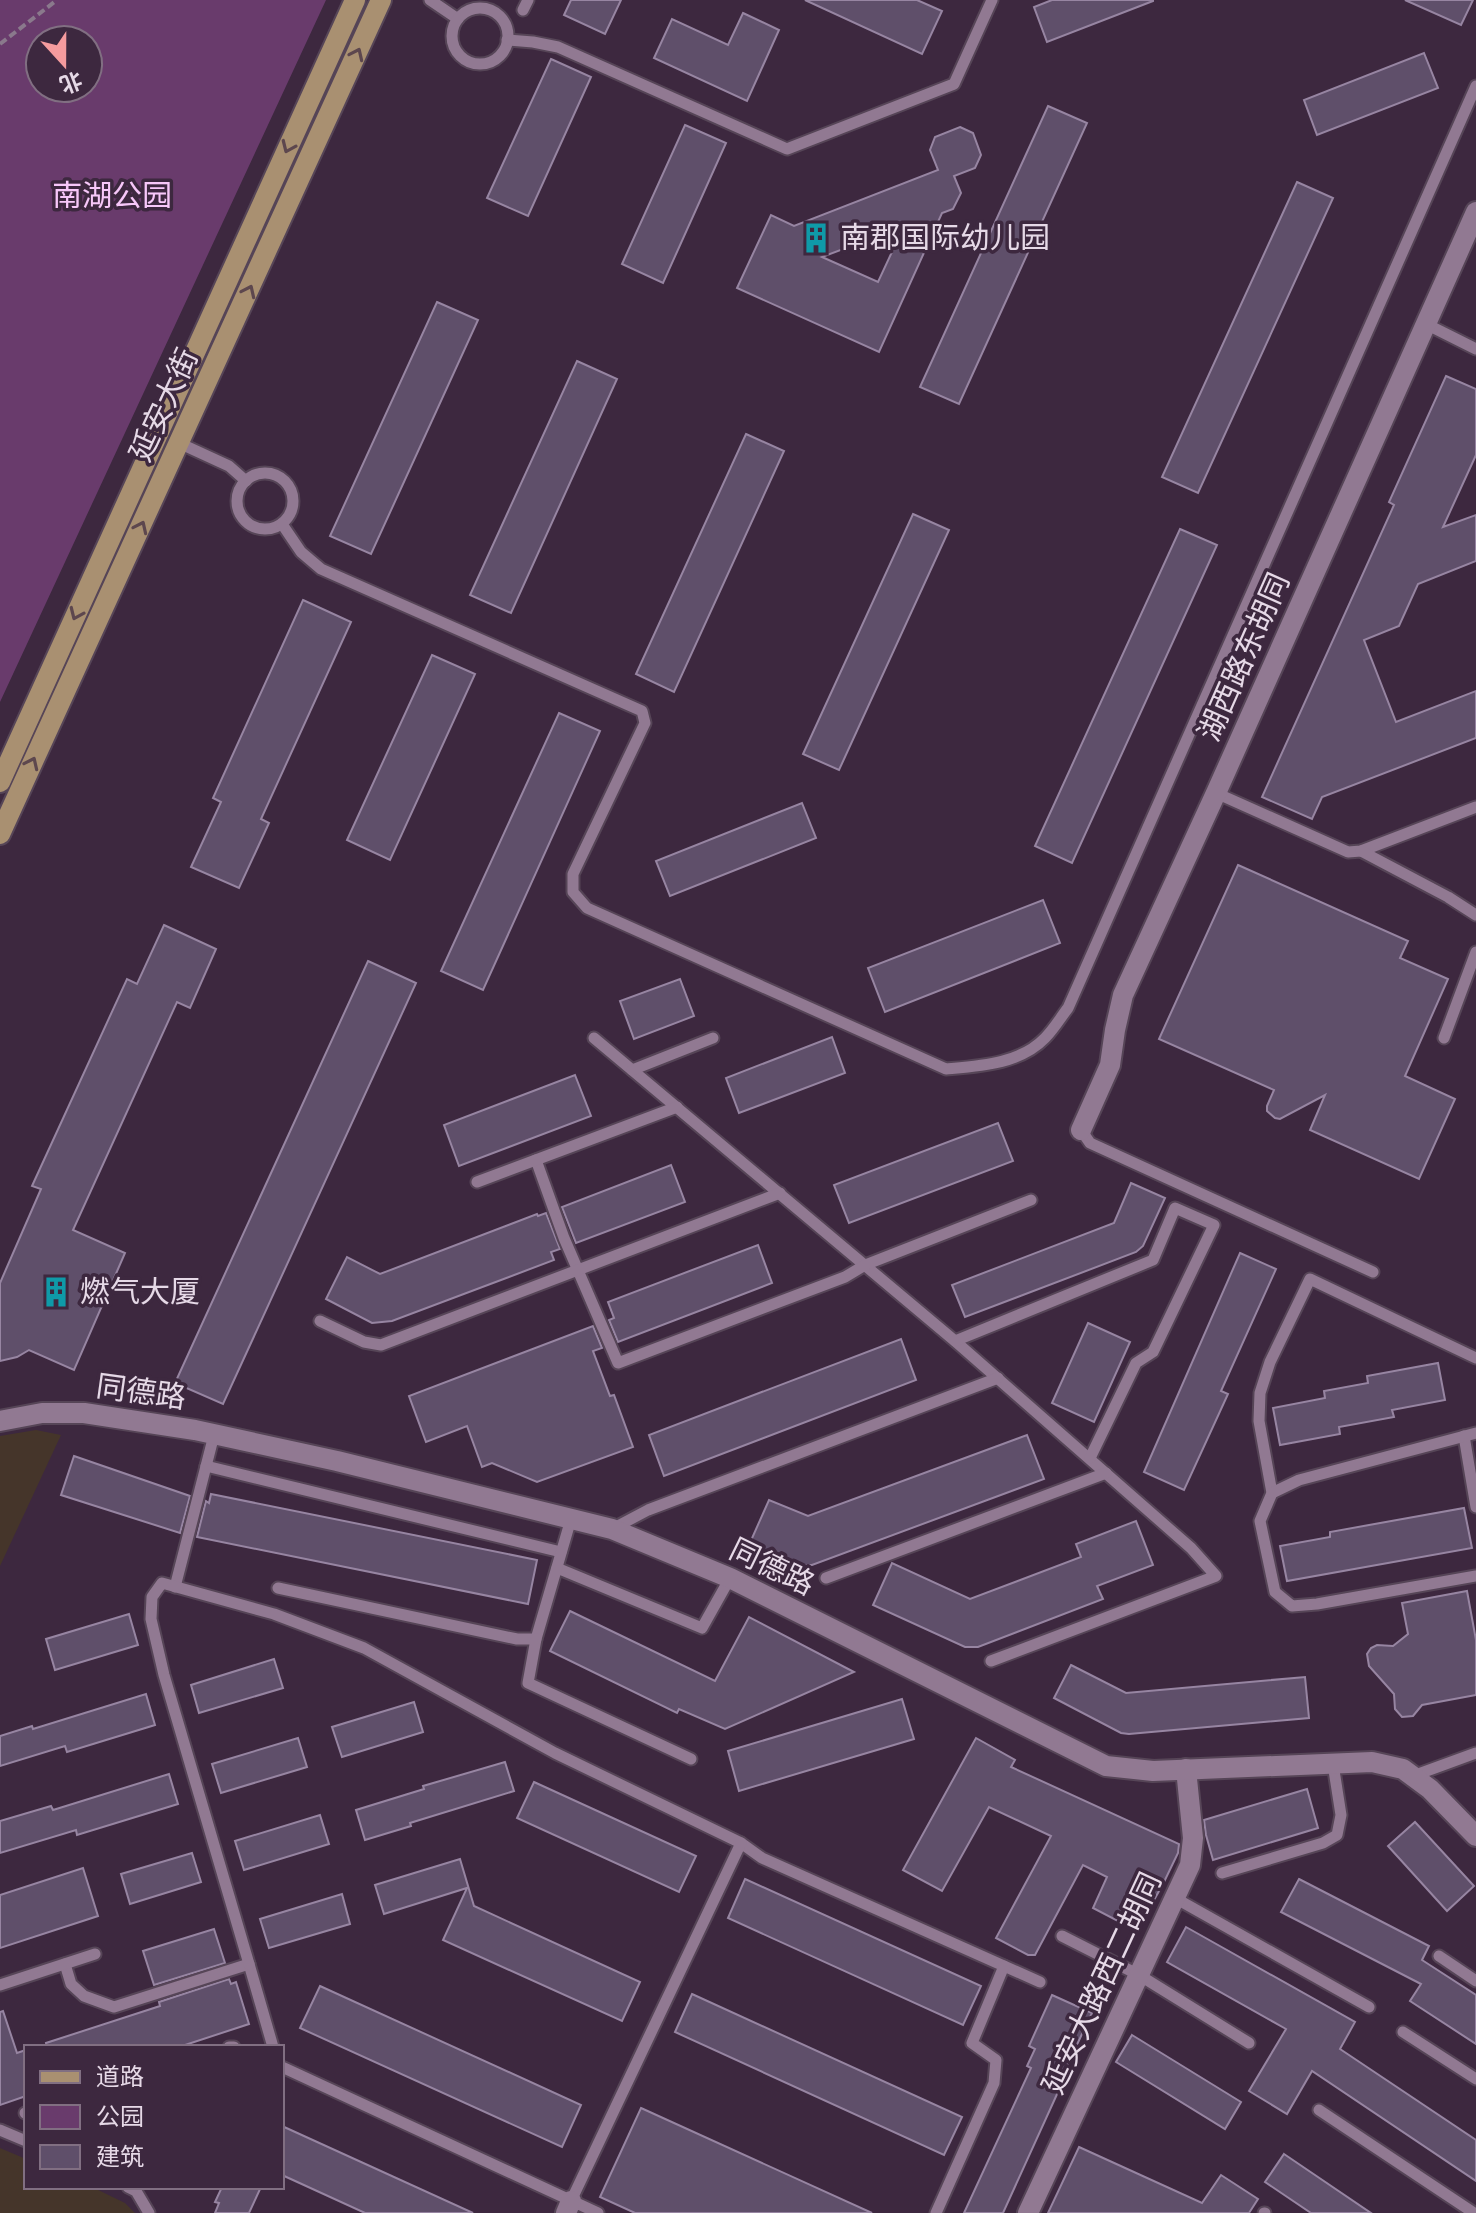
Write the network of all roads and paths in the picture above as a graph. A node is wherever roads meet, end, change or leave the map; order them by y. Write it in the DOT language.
graph roads {
  1 [pos="57,0"];
  2 [pos="355,0"];
  3 [pos="381,0"];
  4 [pos="430,0"];
  5 [pos="992,0"];
  6 [pos="458,19"];
  7 [pos="507,40"];
  8 [pos="0,44"];
  9 [pos="1476,86"];
  10 [pos="1476,212"];
  11 [pos="1426,324"];
  12 [pos="1476,349"];
  13 [pos="179,443"];
  14 [pos="246,481"];
  15 [pos="282,524"];
  16 [pos="0,782"];
  17 [pos="1216,793"];
  18 [pos="1476,807"];
  19 [pos="0,834"];
  20 [pos="1361,851"];
  21 [pos="1476,915"];
  22 [pos="1476,952"];
  23 [pos="594,1038"];
  24 [pos="713,1038"];
  25 [pos="1444,1038"];
  26 [pos="632,1070"];
  27 [pos="677,1107"];
  28 [pos="1081,1130"];
  29 [pos="536,1160"];
  30 [pos="477,1182"];
  31 [pos="780,1193"];
  32 [pos="1031,1200"];
  33 [pos="865,1265"];
  34 [pos="580,1271"];
  35 [pos="1373,1272"];
  36 [pos="320,1321"];
  37 [pos="955,1341"];
  38 [pos="1476,1358"];
  39 [pos="998,1378"];
  40 [pos="0,1421"];
  41 [pos="1470,1434"];
  42 [pos="214,1435"];
  43 [pos="1090,1458"];
  44 [pos="206,1466"];
  45 [pos="1106,1473"];
  46 [pos="1272,1493"];
  47 [pos="1476,1507"];
  48 [pos="571,1519"];
  49 [pos="612,1529"];
  50 [pos="561,1552"];
  51 [pos="557,1568"];
  52 [pos="1476,1576"];
  53 [pos="730,1578"];
  54 [pos="826,1578"];
  55 [pos="175,1587"];
  56 [pos="278,1588"];
  57 [pos="536,1639"];
  58 [pos="991,1661"];
  59 [pos="1476,1753"];
  60 [pos="691,1759"];
  61 [pos="1333,1764"];
  62 [pos="1186,1769"];
  63 [pos="1413,1776"];
  64 [pos="1476,1836"];
  65 [pos="741,1843"];
  66 [pos="1222,1873"];
  67 [pos="1175,1898"];
  68 [pos="1062,1936"];
  69 [pos="95,1954"];
  70 [pos="1439,1956"];
  71 [pos="65,1964"];
  72 [pos="249,1964"];
  73 [pos="1004,1966"];
  74 [pos="1139,1975"];
  75 [pos="1476,1981"];
  76 [pos="1040,1982"];
  77 [pos="0,1985"];
  78 [pos="1369,2007"];
  79 [pos="1403,2032"];
  80 [pos="1249,2043"];
  81 [pos="272,2045"];
  82 [pos="284,2068"];
  83 [pos="1476,2079"];
  84 [pos="1319,2110"];
  85 [pos="0,2130"];
  86 [pos="24,2140"];
  87 [pos="132,2189"];
  88 [pos="568,2207"];
  89 [pos="149,2213"];
  90 [pos="598,2213"];
  91 [pos="936,2213"];
  92 [pos="1028,2213"];
  93 [pos="1474,2213"];
  1 -- 8 [label="path"];
  2 -- 16 [label="main road, 延安大街, one-way"];
  13 -- 3 [label="main road, 延安大街, one-way"];
  4 -- 6 [label="lane"];
  5 -- 7 [label="lane"];
  6 -- 7 [label="lane"];
  6 -- 7 [label="lane"];
  9 -- 15 [label="lane"];
  10 -- 11 [label="street, 湖西路东胡同"];
  11 -- 12 [label="lane"];
  11 -- 17 [label="street, 湖西路东胡同"];
  13 -- 14 [label="lane"];
  19 -- 13 [label="main road, 延安大街, one-way"];
  14 -- 15 [label="lane"];
  14 -- 15 [label="lane"];
  17 -- 20 [label="lane"];
  17 -- 28 [label="street, 湖西路东胡同"];
  18 -- 20 [label="lane"];
  20 -- 21 [label="lane"];
  22 -- 25 [label="lane"];
  23 -- 26 [label="lane"];
  24 -- 26 [label="lane"];
  26 -- 27 [label="lane"];
  27 -- 29 [label="lane"];
  27 -- 31 [label="lane"];
  28 -- 35 [label="lane"];
  29 -- 30 [label="lane"];
  29 -- 34 [label="lane"];
  31 -- 33 [label="lane"];
  31 -- 34 [label="lane"];
  32 -- 33 [label="lane"];
  33 -- 34 [label="lane"];
  33 -- 37 [label="lane"];
  34 -- 36 [label="lane"];
  37 -- 39 [label="lane"];
  37 -- 43 [label="lane"];
  38 -- 46 [label="lane"];
  39 -- 43 [label="lane"];
  39 -- 49 [label="lane"];
  40 -- 42 [label="street, 同德路"];
  41 -- 46 [label="lane"];
  41 -- 47 [label="lane"];
  42 -- 44 [label="lane"];
  42 -- 48 [label="street, 同德路"];
  43 -- 45 [label="lane"];
  44 -- 50 [label="lane"];
  44 -- 55 [label="lane"];
  45 -- 54 [label="lane"];
  45 -- 58 [label="lane"];
  46 -- 52 [label="lane"];
  48 -- 49 [label="street, 同德路"];
  48 -- 50 [label="lane"];
  49 -- 53 [label="street, 同德路"];
  50 -- 51 [label="lane"];
  51 -- 53 [label="lane"];
  51 -- 57 [label="lane"];
  53 -- 62 [label="street, 同德路"];
  55 -- 65 [label="lane"];
  55 -- 72 [label="lane"];
  56 -- 57 [label="lane"];
  57 -- 60 [label="lane"];
  59 -- 63 [label="lane"];
  61 -- 62 [label="street, 同德路"];
  61 -- 63 [label="street, 同德路"];
  61 -- 66 [label="lane"];
  62 -- 67 [label="street, 延安大路西二胡同"];
  63 -- 64 [label="street, 同德路"];
  65 -- 73 [label="lane"];
  65 -- 88 [label="lane"];
  67 -- 74 [label="street, 延安大路西二胡同"];
  67 -- 78 [label="lane"];
  68 -- 74 [label="lane"];
  69 -- 71 [label="lane"];
  70 -- 75 [label="lane"];
  71 -- 72 [label="lane"];
  71 -- 77 [label="lane"];
  72 -- 81 [label="lane"];
  73 -- 76 [label="lane"];
  73 -- 91 [label="lane"];
  74 -- 80 [label="lane"];
  74 -- 92 [label="street, 延安大路西二胡同"];
  79 -- 83 [label="lane"];
  82 -- 88 [label="lane"];
  84 -- 93 [label="lane"];
  85 -- 86 [label="lane"];
  87 -- 89 [label="lane"];
  88 -- 90 [label="lane"];
}
